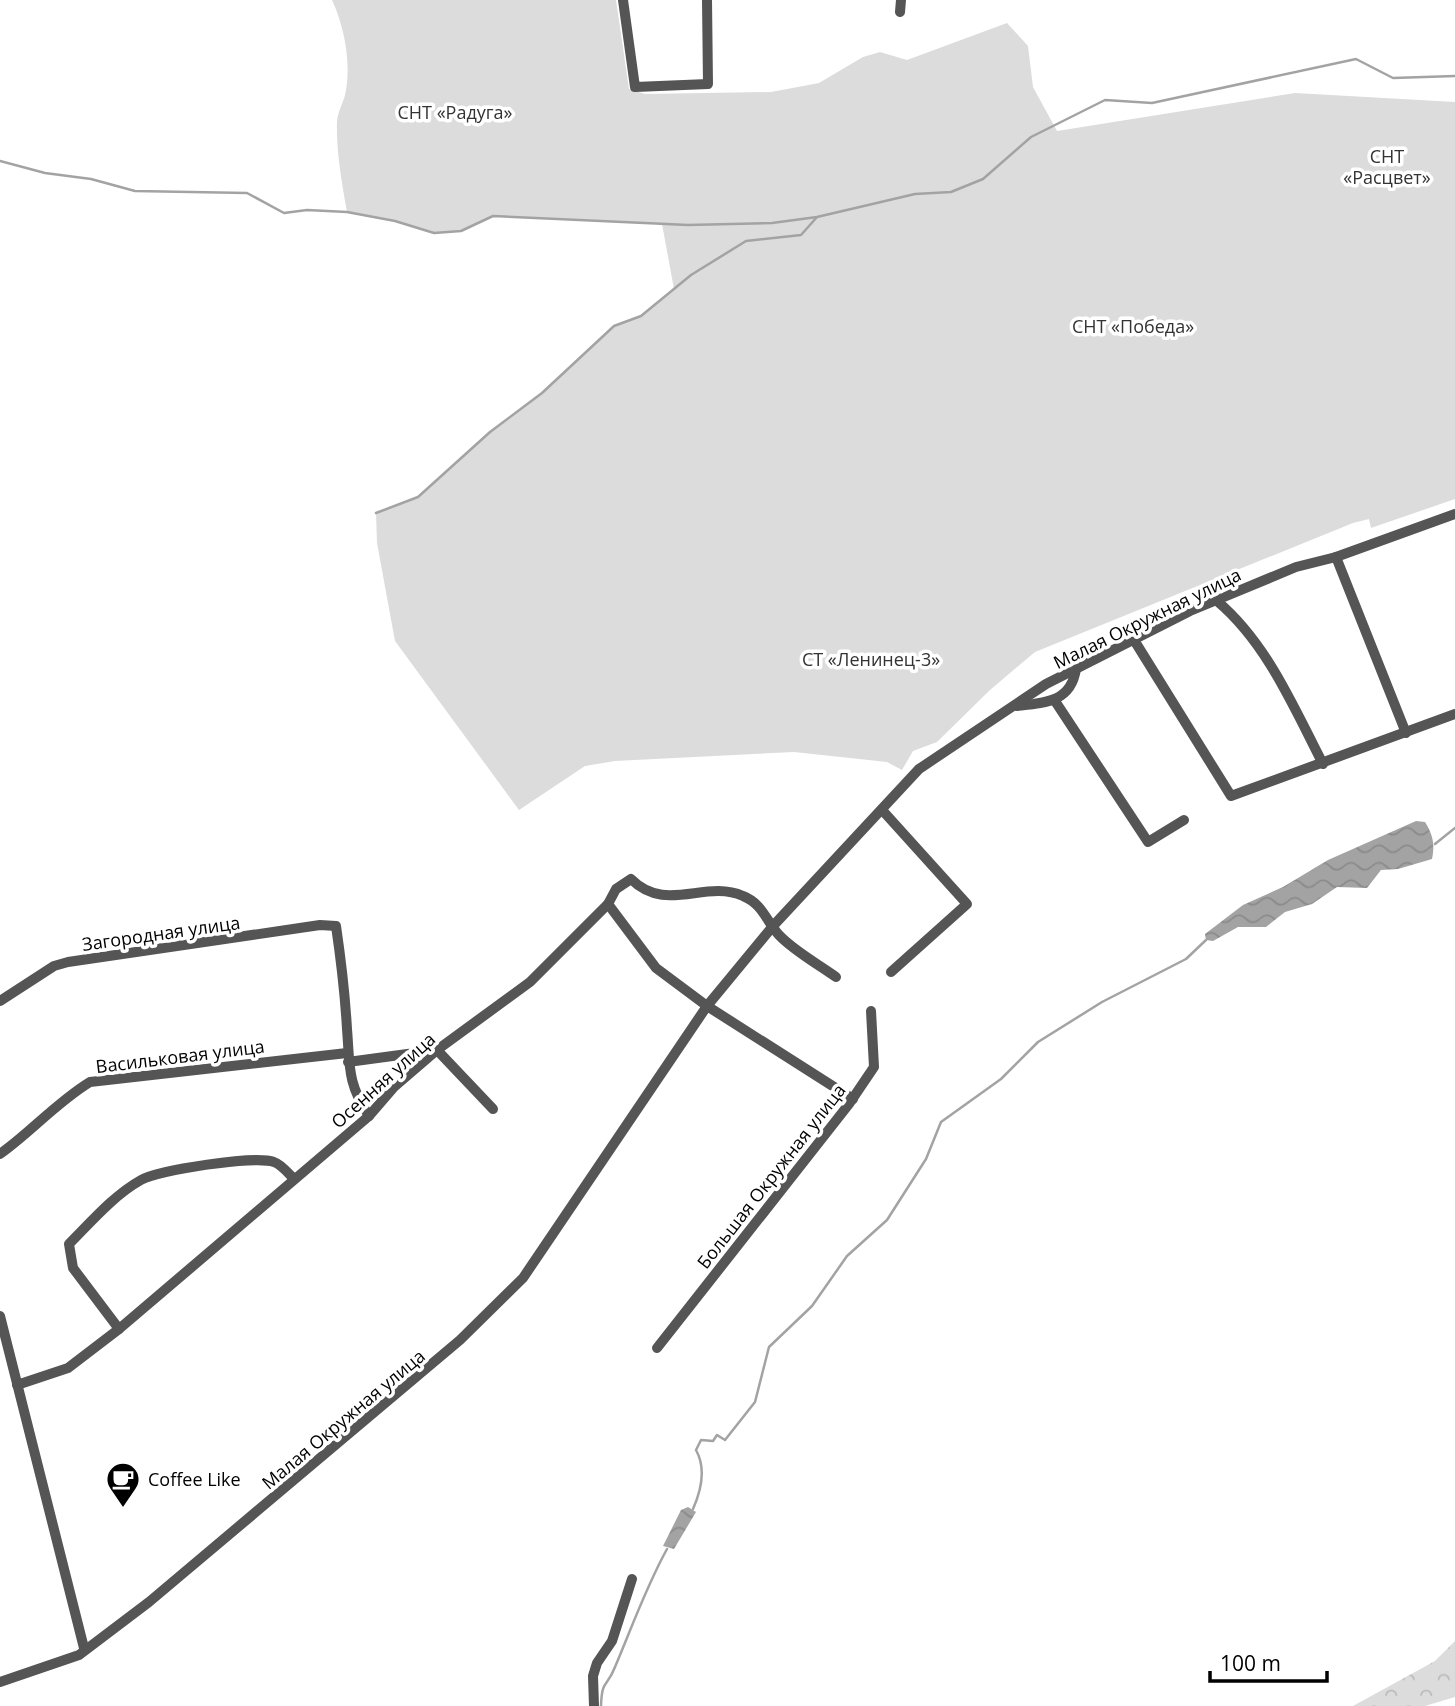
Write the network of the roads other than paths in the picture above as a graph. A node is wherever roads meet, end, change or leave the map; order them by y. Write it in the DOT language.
graph roads {
  1 [pos="623,0"];
  2 [pos="707,0"];
  3 [pos="901,0"];
  4 [pos="900,12"];
  5 [pos="1455,514"];
  6 [pos="1336,557"];
  7 [pos="1217,601"];
  8 [pos="1134,640"];
  9 [pos="1076,669"];
  10 [pos="1055,701"];
  11 [pos="1017,706"];
  12 [pos="1455,714"];
  13 [pos="1406,733"];
  14 [pos="1324,764"];
  15 [pos="883,811"];
  16 [pos="1184,820"];
  17 [pos="608,904"];
  18 [pos="773,926"];
  19 [pos="891,972"];
  20 [pos="836,977"];
  21 [pos="0,1001"];
  22 [pos="707,1006"];
  23 [pos="871,1011"];
  24 [pos="437,1050"];
  25 [pos="347,1058"];
  26 [pos="853,1099"];
  27 [pos="493,1109"];
  28 [pos="369,1116"];
  29 [pos="0,1154"];
  30 [pos="294,1179"];
  31 [pos="0,1316"];
  32 [pos="119,1329"];
  33 [pos="657,1348"];
  34 [pos="17,1385"];
  35 [pos="632,1579"];
  36 [pos="84,1648"];
  37 [pos="0,1682"];
  38 [pos="594,1706"];
  1 -- 2 [label="street"];
  3 -- 4 [label="street"];
  5 -- 6 [label="street, Малая Окружная улица"];
  6 -- 7 [label="street, Малая Окружная улица"];
  6 -- 13 [label="street"];
  7 -- 8 [label="street, Малая Окружная улица"];
  7 -- 14 [label="street"];
  8 -- 9 [label="street, Малая Окружная улица"];
  8 -- 14 [label="street"];
  9 -- 10 [label="street"];
  9 -- 11 [label="street, Малая Окружная улица"];
  10 -- 11 [label="street"];
  10 -- 16 [label="street"];
  11 -- 15 [label="street, Малая Окружная улица"];
  12 -- 13 [label="street"];
  13 -- 14 [label="street"];
  15 -- 18 [label="street, Малая Окружная улица"];
  15 -- 19 [label="street"];
  17 -- 18 [label="street, Осенняя улица"];
  17 -- 22 [label="street"];
  17 -- 24 [label="street, Осенняя улица"];
  18 -- 20 [label="street"];
  18 -- 22 [label="street, Малая Окружная улица"];
  21 -- 25 [label="street, Загородная улица"];
  22 -- 26 [label="street"];
  22 -- 36 [label="street, Малая Окружная улица"];
  23 -- 26 [label="street, Большая Окружная улица"];
  24 -- 25 [label="street, Васильковая улица"];
  24 -- 27 [label="street"];
  24 -- 28 [label="street, Осенняя улица"];
  25 -- 28 [label="street"];
  25 -- 29 [label="street, Васильковая улица"];
  26 -- 33 [label="street, Большая Окружная улица"];
  28 -- 30 [label="street, Осенняя улица"];
  30 -- 32 [label="street, Осенняя улица"];
  30 -- 32 [label="street"];
  31 -- 34 [label="street"];
  32 -- 34 [label="street, Осенняя улица"];
  34 -- 36 [label="street"];
  35 -- 38 [label="street"];
  36 -- 37 [label="street, Малая Окружная улица"];
}
